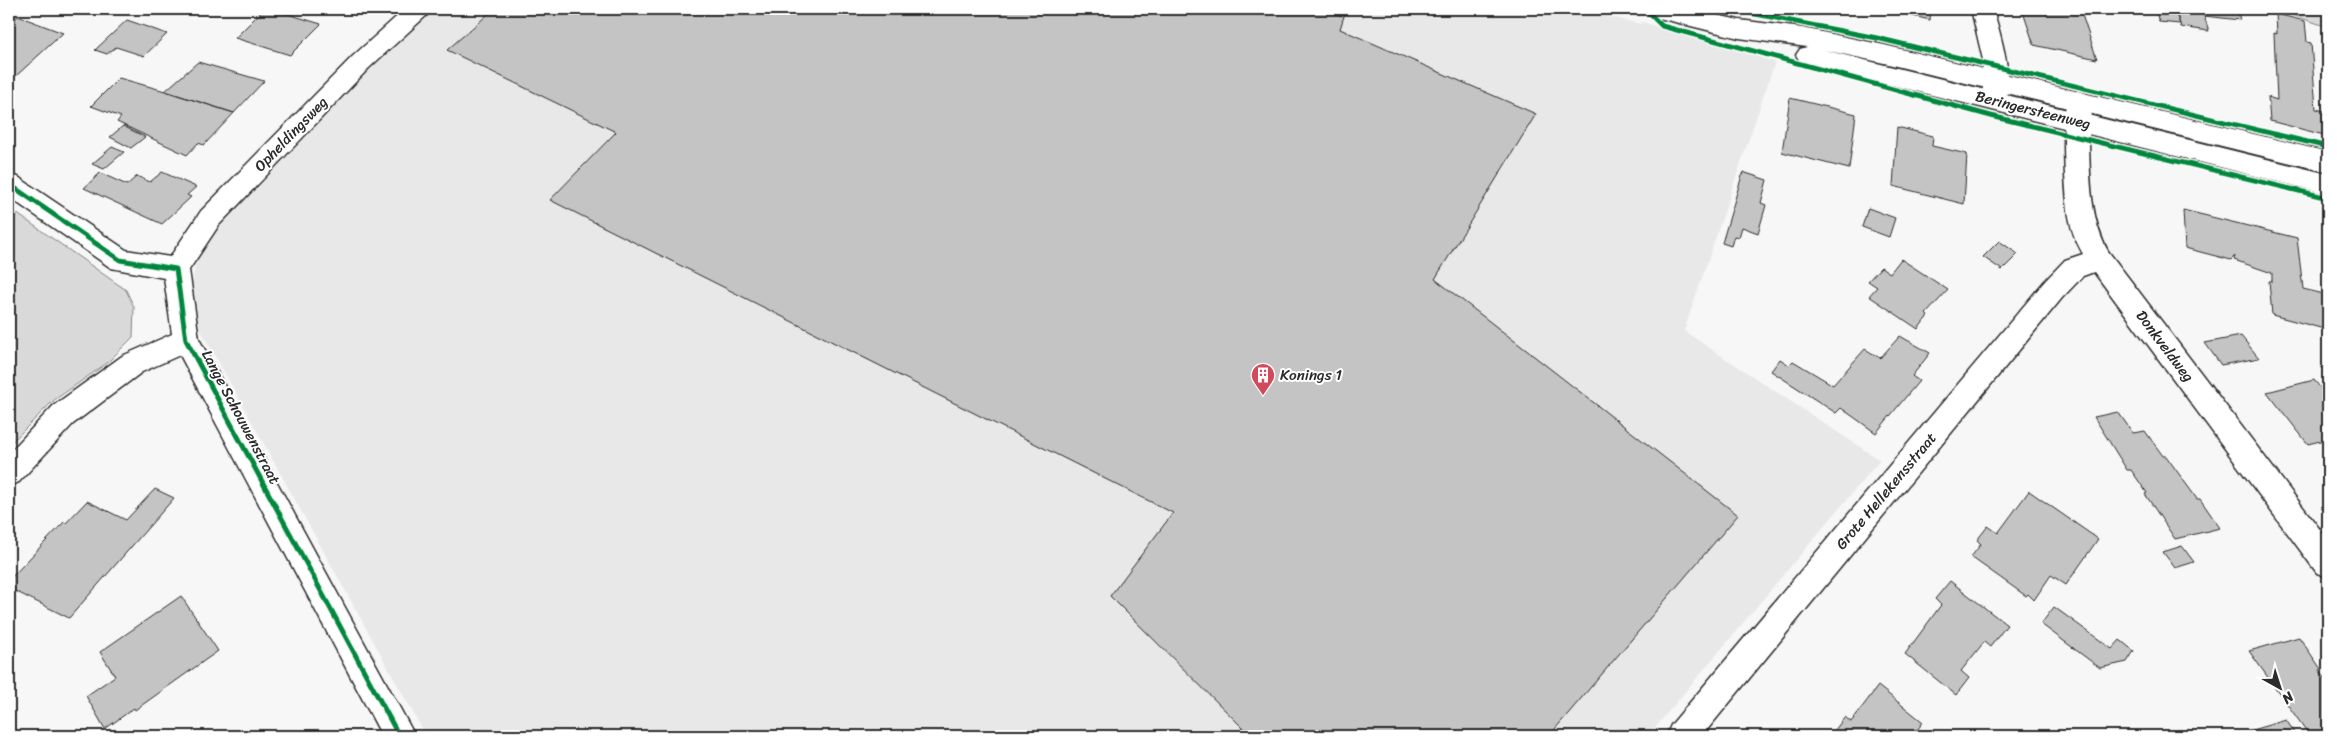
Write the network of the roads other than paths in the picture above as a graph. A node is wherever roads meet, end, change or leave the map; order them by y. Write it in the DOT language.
graph roads {
  1 [pos="419,9"];
  2 [pos="1655,9"];
  3 [pos="1982,9"];
  4 [pos="1995,90"];
  5 [pos="2078,111"];
  6 [pos="2328,162"];
  7 [pos="9,184"];
  8 [pos="2328,184"];
  9 [pos="2099,258"];
  10 [pos="176,269"];
  11 [pos="186,340"];
  12 [pos="9,473"];
  13 [pos="2328,563"];
  14 [pos="399,736"];
  15 [pos="1682,736"];
  1 -- 10 [label="street, Opheldingsweg"];
  2 -- 4 [label="street, Beringersteenweg"];
  3 -- 4 [label="street"];
  4 -- 5 [label="street, Beringersteenweg"];
  5 -- 6 [label="street, Beringersteenweg"];
  5 -- 8 [label="street, Beringersteenweg"];
  5 -- 9 [label="street, Donkveldweg"];
  7 -- 10 [label="street"];
  9 -- 13 [label="street, Donkveldweg"];
  9 -- 15 [label="street, Grote Hellekensstraat"];
  10 -- 11 [label="street, Lange Schouwenstraat"];
  11 -- 12 [label="street"];
  11 -- 14 [label="street, Lange Schouwenstraat"];
}
